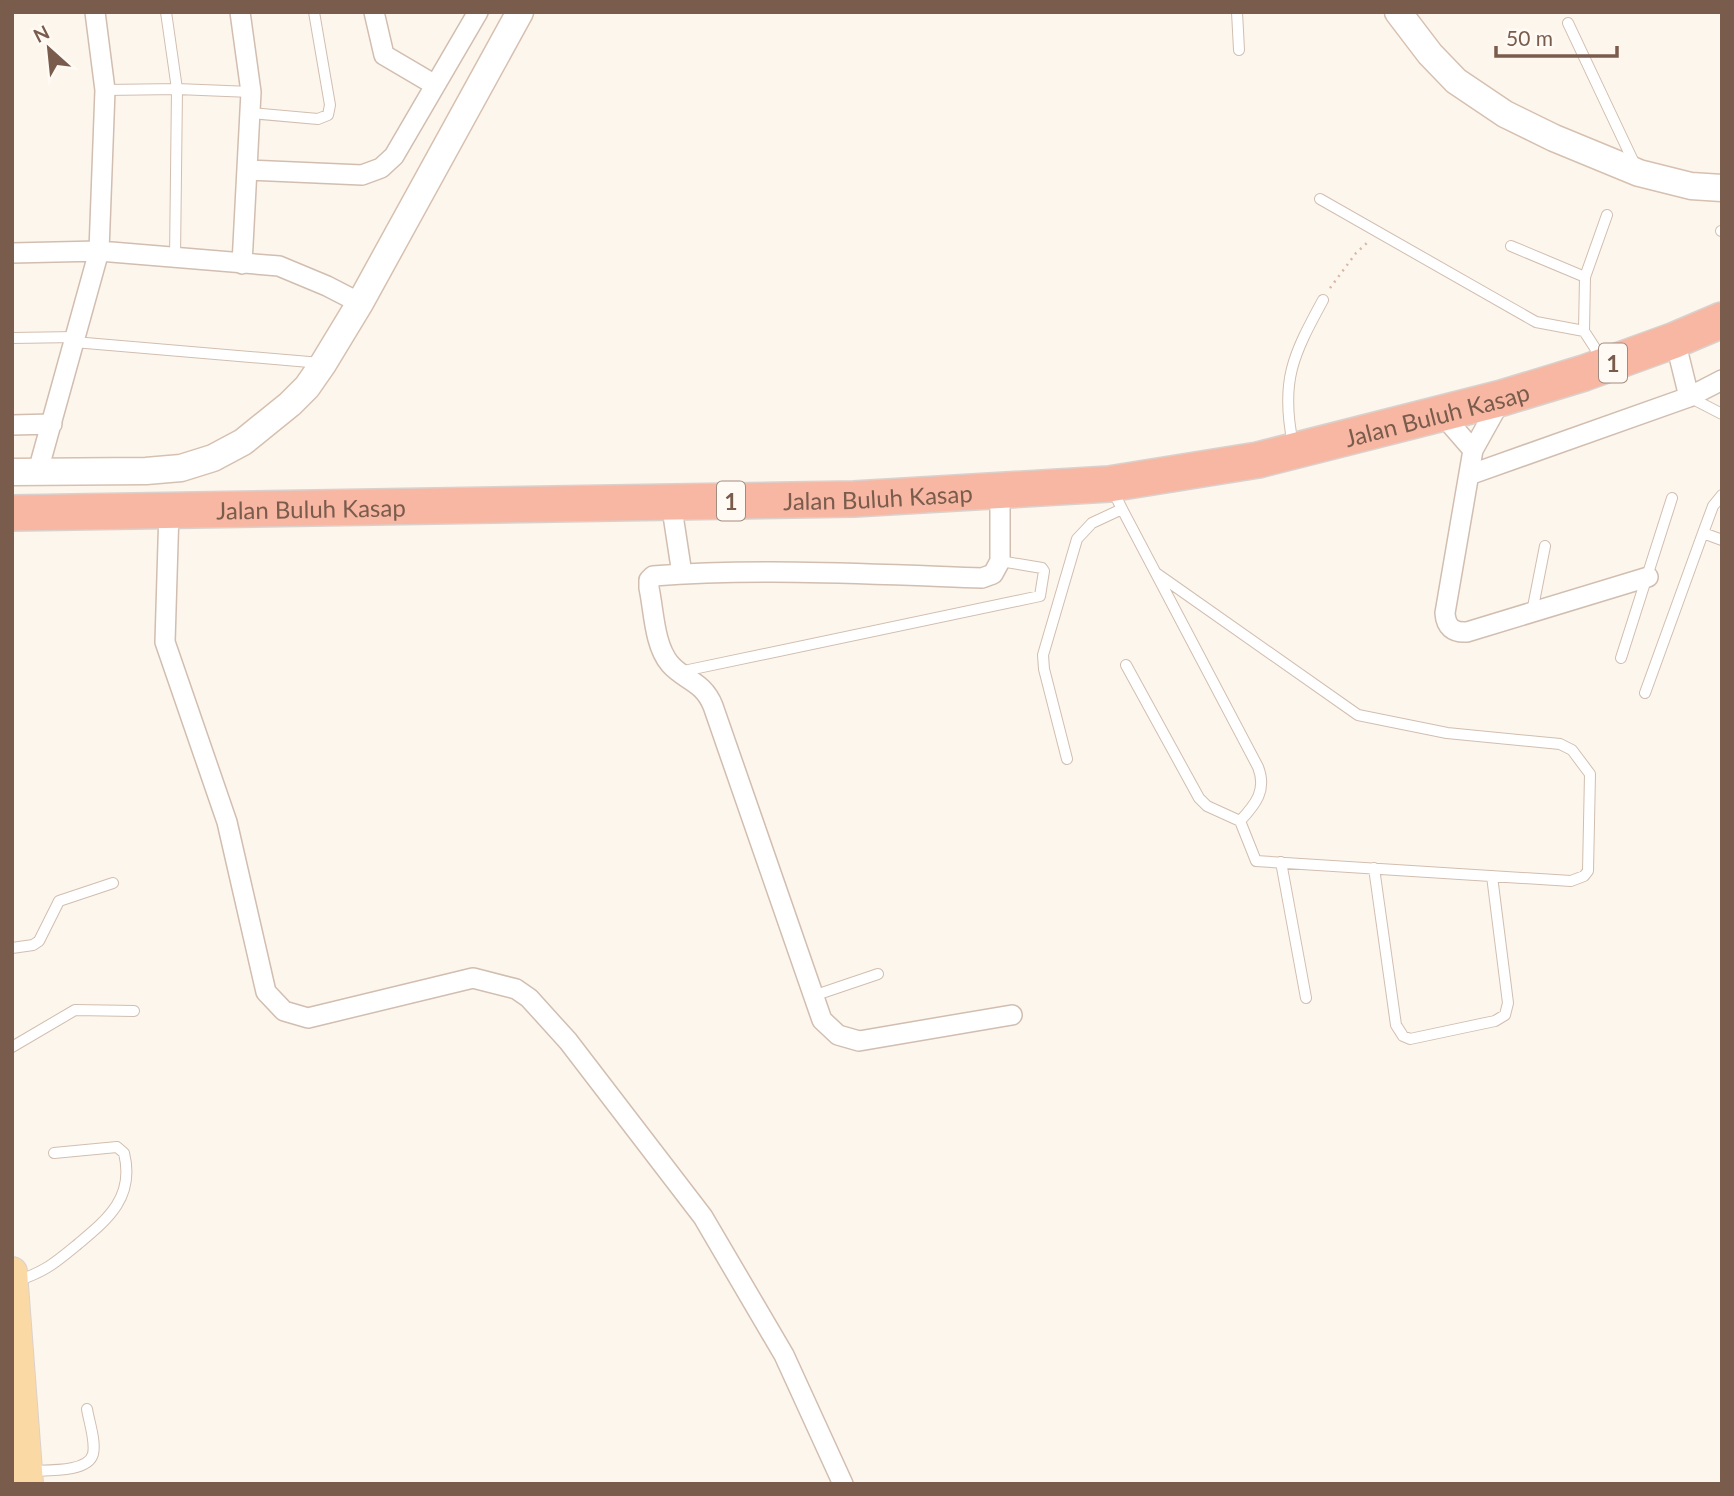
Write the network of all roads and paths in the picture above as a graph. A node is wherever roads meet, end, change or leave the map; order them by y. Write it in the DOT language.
graph roads {
  1 [pos="94,12"];
  2 [pos="166,12"];
  3 [pos="240,12"];
  4 [pos="314,12"];
  5 [pos="374,12"];
  6 [pos="478,12"];
  7 [pos="520,12"];
  8 [pos="1237,12"];
  9 [pos="1398,12"];
  10 [pos="1568,23"];
  11 [pos="1239,50"];
  12 [pos="435,85"];
  13 [pos="177,89"];
  14 [pos="105,90"];
  15 [pos="251,92"];
  16 [pos="250,113"];
  17 [pos="247,170"];
  18 [pos="1639,173"];
  19 [pos="1722,188"];
  20 [pos="1320,199"];
  21 [pos="1607,215"];
  22 [pos="1378,233"];
  23 [pos="1511,246"];
  24 [pos="99,251"];
  25 [pos="12,253"];
  26 [pos="175,259"];
  27 [pos="242,264"];
  28 [pos="1586,277"];
  29 [pos="1323,300"];
  30 [pos="359,303"];
  31 [pos="1722,320"];
  32 [pos="1584,331"];
  33 [pos="12,338"];
  34 [pos="75,339"];
  35 [pos="1675,340"];
  36 [pos="323,363"];
  37 [pos="1605,366"];
  38 [pos="1722,380"];
  39 [pos="1689,397"];
  40 [pos="1502,398"];
  41 [pos="1441,414"];
  42 [pos="1722,414"];
  43 [pos="52,424"];
  44 [pos="12,425"];
  45 [pos="1474,450"];
  46 [pos="1294,451"];
  47 [pos="38,471"];
  48 [pos="12,472"];
  49 [pos="1469,475"];
  50 [pos="1000,491"];
  51 [pos="1722,495"];
  52 [pos="1116,496"];
  53 [pos="1672,498"];
  54 [pos="671,502"];
  55 [pos="169,510"];
  56 [pos="12,513"];
  57 [pos="1703,533"];
  58 [pos="1722,540"];
  59 [pos="1545,546"];
  60 [pos="1000,561"];
  61 [pos="1156,573"];
  62 [pos="682,574"];
  63 [pos="1648,577"];
  64 [pos="1532,612"];
  65 [pos="1621,658"];
  66 [pos="1126,665"];
  67 [pos="678,672"];
  68 [pos="1646,693"];
  69 [pos="1067,759"];
  70 [pos="1240,821"];
  71 [pos="1282,862"];
  72 [pos="1374,868"];
  73 [pos="1492,876"];
  74 [pos="113,883"];
  75 [pos="12,948"];
  76 [pos="878,974"];
  77 [pos="812,996"];
  78 [pos="1306,998"];
  79 [pos="134,1011"];
  80 [pos="1012,1016"];
  81 [pos="12,1047"];
  82 [pos="54,1153"];
  83 [pos="13,1277"];
  84 [pos="87,1409"];
  85 [pos="27,1478"];
  86 [pos="843,1484"];
  1 -- 14 [label="street"];
  2 -- 13 [label="lane"];
  3 -- 15 [label="street"];
  4 -- 16 [label="lane"];
  5 -- 12 [label="street"];
  6 -- 12 [label="street"];
  7 -- 30 [label="street"];
  8 -- 11 [label="lane"];
  9 -- 18 [label="street"];
  10 -- 18 [label="lane"];
  12 -- 17 [label="street"];
  13 -- 14 [label="lane"];
  13 -- 15 [label="lane"];
  13 -- 26 [label="lane"];
  14 -- 24 [label="street"];
  15 -- 16 [label="street"];
  16 -- 17 [label="street"];
  17 -- 27 [label="street"];
  18 -- 19 [label="street"];
  20 -- 22 [label="lane"];
  21 -- 28 [label="lane"];
  22 -- 29 [label="path"];
  22 -- 32 [label="lane"];
  23 -- 28 [label="lane"];
  24 -- 25 [label="street"];
  24 -- 26 [label="street"];
  24 -- 34 [label="street"];
  26 -- 27 [label="street"];
  27 -- 30 [label="street"];
  28 -- 32 [label="lane"];
  29 -- 46 [label="lane"];
  30 -- 36 [label="street"];
  31 -- 35 [label="highway, Jalan Buluh Kasap / 1"];
  32 -- 37 [label="lane"];
  33 -- 34 [label="lane"];
  34 -- 36 [label="lane"];
  34 -- 43 [label="street"];
  35 -- 37 [label="highway, Jalan Buluh Kasap / 1"];
  35 -- 39 [label="street"];
  36 -- 47 [label="street"];
  37 -- 40 [label="highway, Jalan Buluh Kasap / 1"];
  38 -- 39 [label="street"];
  39 -- 42 [label="lane"];
  39 -- 49 [label="street"];
  40 -- 41 [label="highway, Jalan Buluh Kasap / 1"];
  40 -- 45 [label="street"];
  41 -- 45 [label="street"];
  41 -- 46 [label="highway, Jalan Buluh Kasap / 1"];
  43 -- 44 [label="street"];
  43 -- 47 [label="street"];
  45 -- 49 [label="street"];
  46 -- 52 [label="highway, Jalan Buluh Kasap / 1"];
  47 -- 48 [label="street"];
  49 -- 64 [label="street"];
  50 -- 52 [label="highway, Jalan Buluh Kasap / 1"];
  50 -- 54 [label="highway, Jalan Buluh Kasap / 1"];
  50 -- 60 [label="street"];
  51 -- 57 [label="lane"];
  52 -- 61 [label="lane"];
  52 -- 69 [label="lane"];
  53 -- 63 [label="lane"];
  54 -- 55 [label="highway, Jalan Buluh Kasap / 1"];
  54 -- 62 [label="street"];
  55 -- 56 [label="highway, Jalan Buluh Kasap / 1"];
  55 -- 86 [label="street"];
  57 -- 58 [label="lane"];
  57 -- 68 [label="lane"];
  59 -- 64 [label="lane"];
  60 -- 62 [label="street"];
  60 -- 67 [label="lane"];
  61 -- 70 [label="lane"];
  61 -- 73 [label="lane"];
  62 -- 67 [label="street"];
  63 -- 64 [label="street"];
  63 -- 65 [label="lane"];
  66 -- 70 [label="lane"];
  67 -- 77 [label="street"];
  70 -- 71 [label="lane"];
  71 -- 72 [label="lane"];
  71 -- 78 [label="lane"];
  72 -- 73 [label="lane"];
  72 -- 73 [label="lane"];
  74 -- 75 [label="lane"];
  76 -- 77 [label="lane"];
  77 -- 80 [label="street"];
  79 -- 81 [label="lane"];
  82 -- 83 [label="lane"];
  83 -- 85 [label="main road"];
  84 -- 85 [label="lane"];
}
